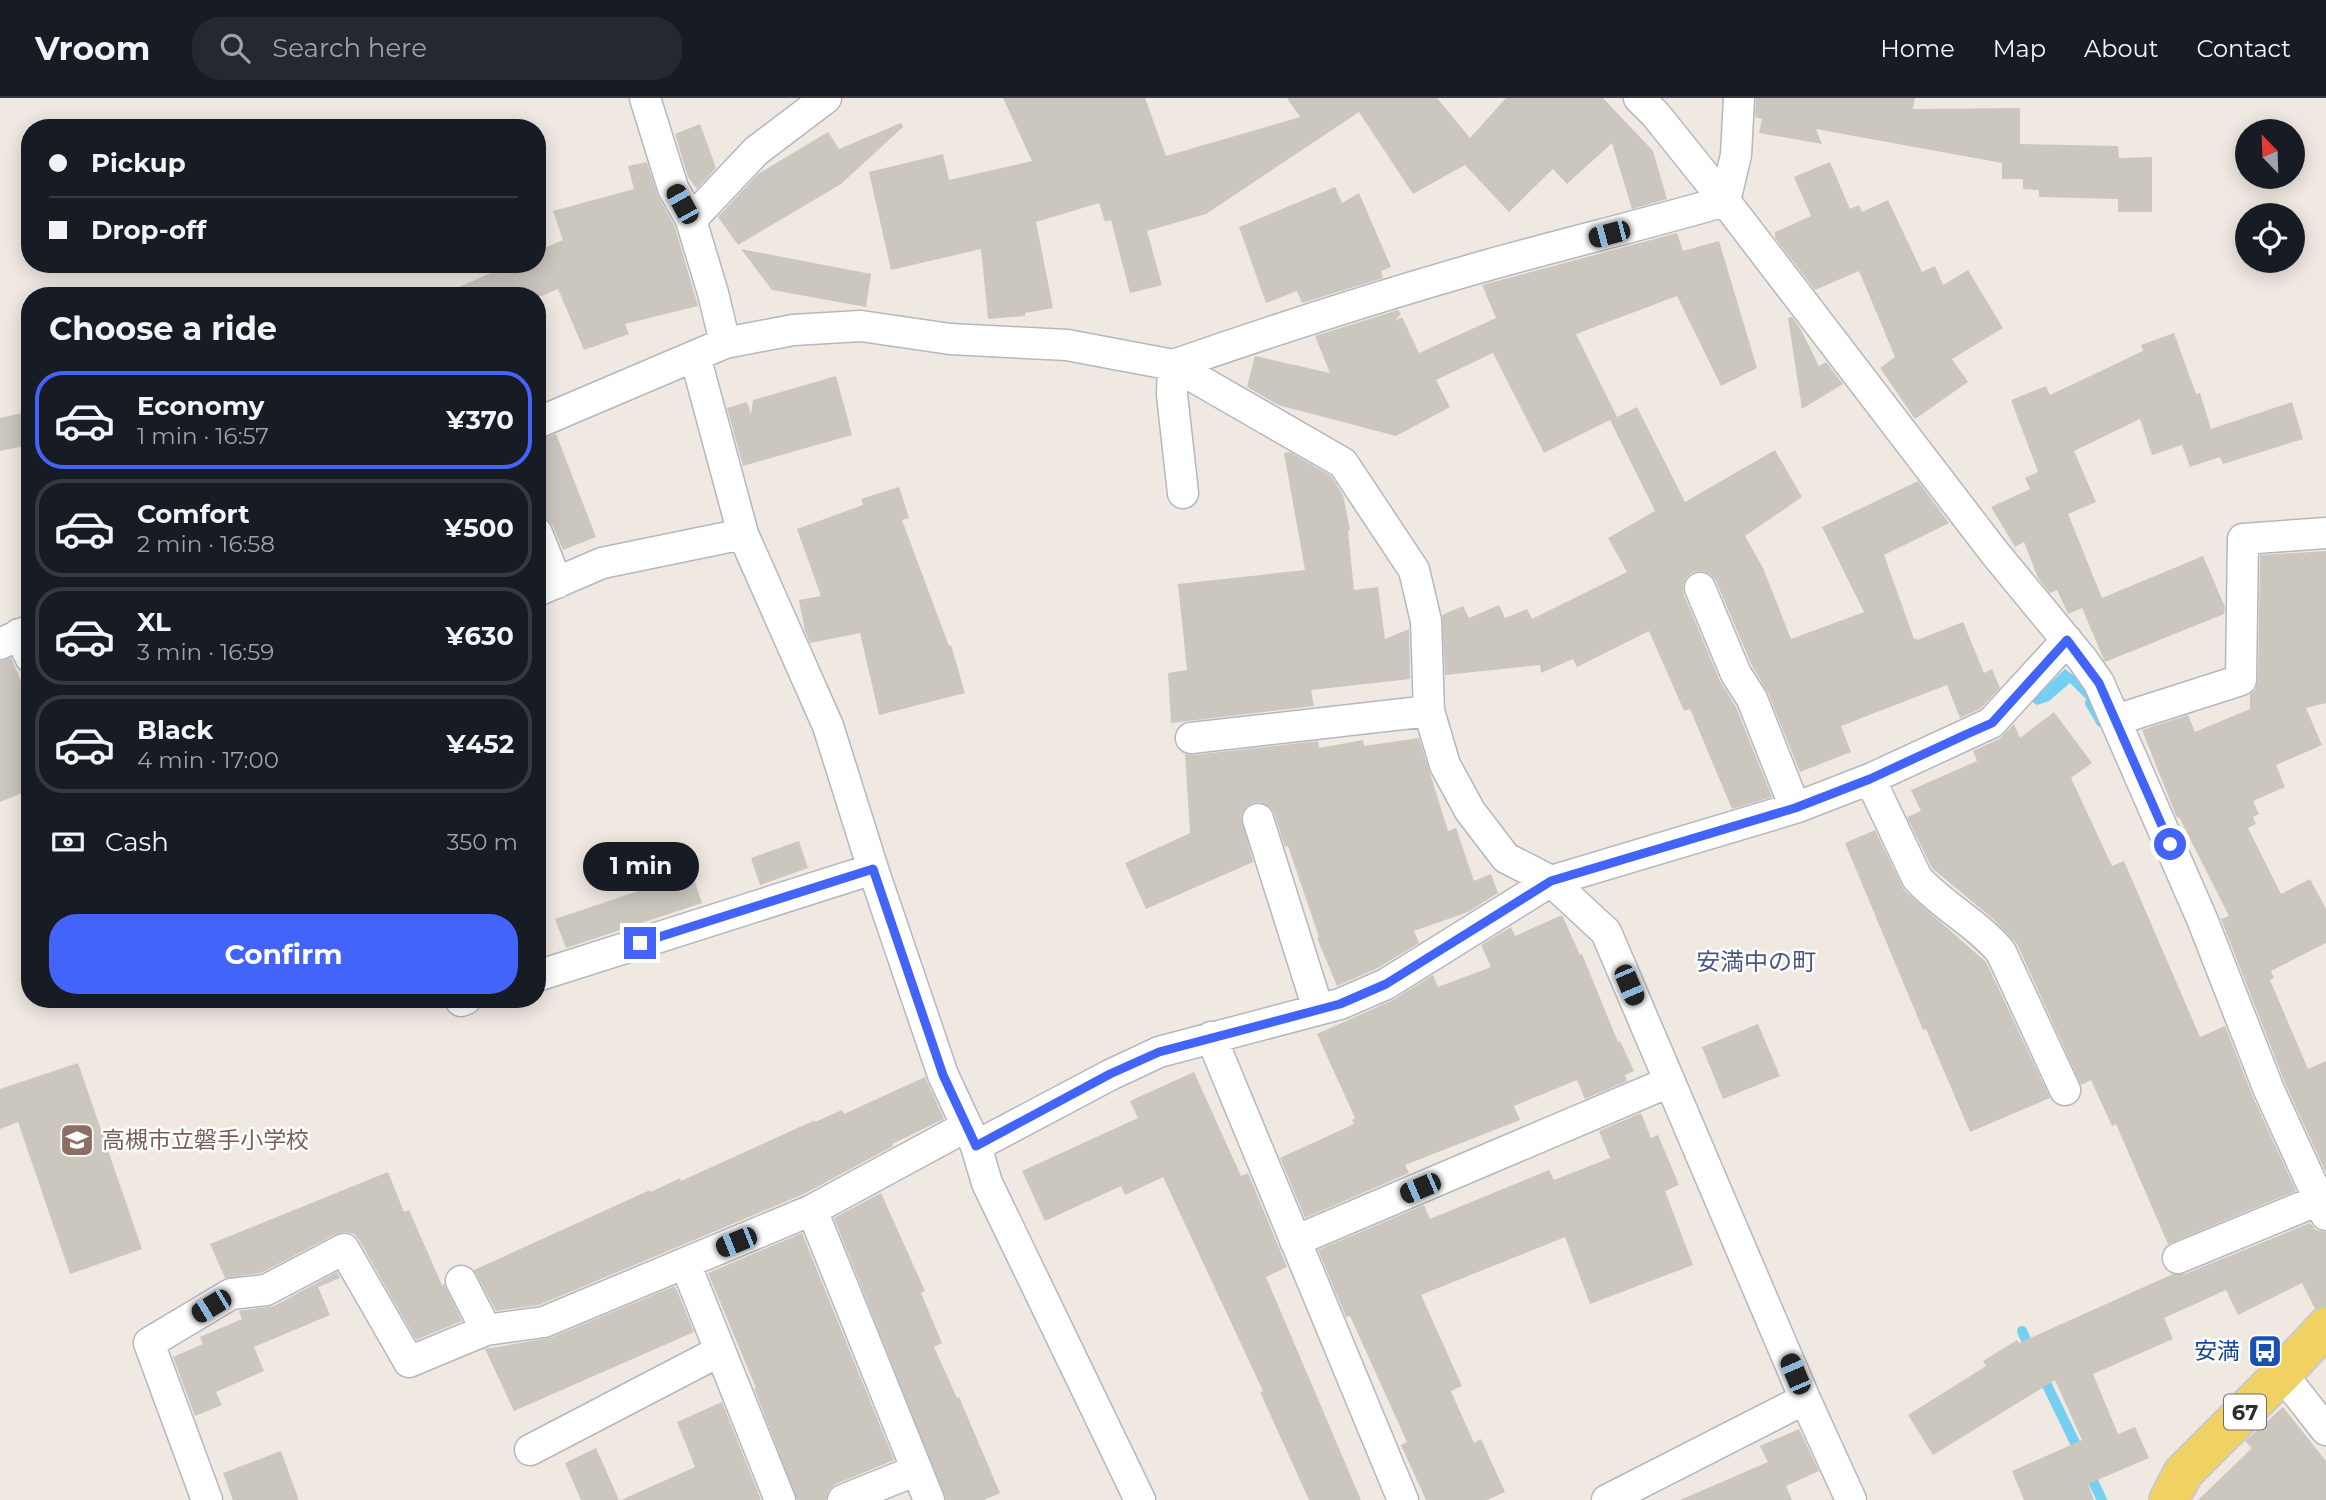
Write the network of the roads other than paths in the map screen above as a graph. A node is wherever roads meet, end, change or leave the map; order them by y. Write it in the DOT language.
graph roads {
  1 [pos="646,98"];
  2 [pos="826,98"];
  3 [pos="1639,98"];
  4 [pos="1739,98"];
  5 [pos="1725,201"];
  6 [pos="691,220"];
  7 [pos="725,343"];
  8 [pos="695,356"];
  9 [pos="1173,365"];
  10 [pos="546,419"];
  11 [pos="1183,493"];
  12 [pos="2326,533"];
  13 [pos="743,534"];
  14 [pos="547,587"];
  15 [pos="1700,588"];
  16 [pos="2067,640"];
  17 [pos="1429,711"];
  18 [pos="2116,720"];
  19 [pos="1191,737"];
  20 [pos="1870,779"];
  21 [pos="1795,808"];
  22 [pos="1258,819"];
  23 [pos="873,869"];
  24 [pos="1551,881"];
  25 [pos="546,973"];
  26 [pos="1318,1009"];
  27 [pos="1210,1037"];
  28 [pos="1670,1082"];
  29 [pos="2066,1090"];
  30 [pos="972,1136"];
  31 [pos="2323,1207"];
  32 [pos="812,1210"];
  33 [pos="1295,1241"];
  34 [pos="2178,1258"];
  35 [pos="685,1263"];
  36 [pos="461,1281"];
  37 [pos="2326,1327"];
  38 [pos="486,1330"];
  39 [pos="720,1351"];
  40 [pos="2282,1374"];
  41 [pos="1805,1399"];
  42 [pos="2326,1430"];
  43 [pos="530,1450"];
  44 [pos="917,1470"];
  45 [pos="207,1500"];
  46 [pos="780,1500"];
  47 [pos="843,1500"];
  48 [pos="929,1500"];
  49 [pos="1140,1500"];
  50 [pos="1403,1500"];
  51 [pos="1607,1500"];
  52 [pos="1851,1500"];
  53 [pos="2169,1500"];
  1 -- 6 [label="street"];
  2 -- 6 [label="street"];
  3 -- 5 [label="street"];
  4 -- 5 [label="street"];
  5 -- 9 [label="street"];
  5 -- 16 [label="street"];
  6 -- 7 [label="street"];
  7 -- 8 [label="street"];
  7 -- 9 [label="street"];
  8 -- 10 [label="street"];
  8 -- 13 [label="street"];
  9 -- 11 [label="street"];
  9 -- 17 [label="street"];
  12 -- 18 [label="street"];
  13 -- 14 [label="street"];
  13 -- 23 [label="street"];
  15 -- 21 [label="street"];
  16 -- 18 [label="street"];
  16 -- 20 [label="street"];
  17 -- 19 [label="street"];
  17 -- 24 [label="street"];
  18 -- 31 [label="street"];
  20 -- 21 [label="street"];
  20 -- 29 [label="street"];
  21 -- 24 [label="street"];
  22 -- 26 [label="street"];
  23 -- 25 [label="street"];
  23 -- 30 [label="street"];
  24 -- 26 [label="street"];
  24 -- 28 [label="street"];
  26 -- 27 [label="street"];
  27 -- 30 [label="street"];
  27 -- 33 [label="street"];
  28 -- 33 [label="street"];
  28 -- 41 [label="street"];
  30 -- 32 [label="street"];
  30 -- 49 [label="street"];
  31 -- 34 [label="street"];
  32 -- 35 [label="street"];
  32 -- 44 [label="street"];
  33 -- 50 [label="street"];
  35 -- 38 [label="street"];
  35 -- 39 [label="street"];
  36 -- 38 [label="street"];
  37 -- 40 [label="main road, 67"];
  38 -- 45 [label="street"];
  39 -- 43 [label="street"];
  39 -- 46 [label="street"];
  40 -- 42 [label="street"];
  40 -- 53 [label="main road, 67"];
  41 -- 51 [label="street"];
  41 -- 52 [label="street"];
  44 -- 47 [label="street"];
  44 -- 48 [label="street"];
}
